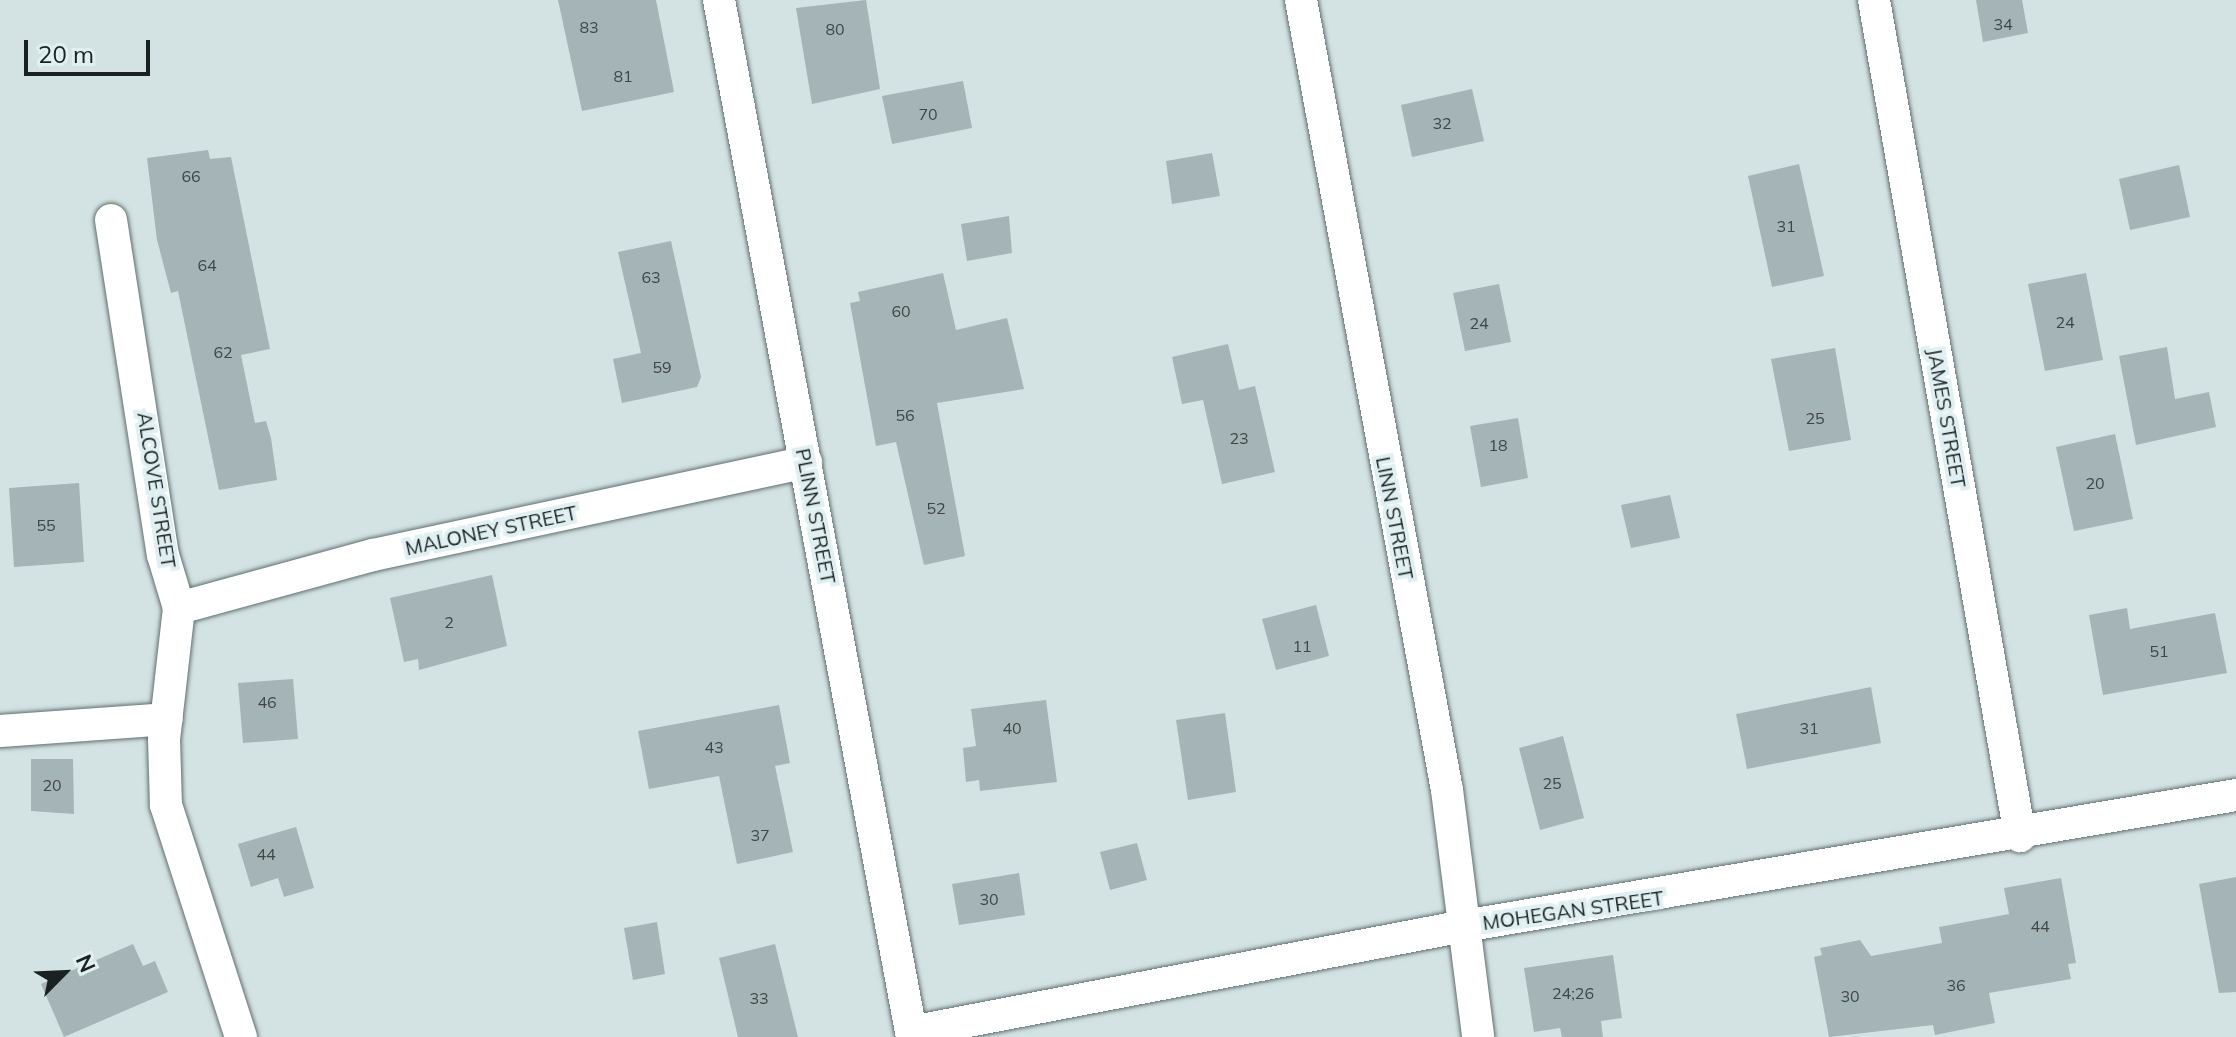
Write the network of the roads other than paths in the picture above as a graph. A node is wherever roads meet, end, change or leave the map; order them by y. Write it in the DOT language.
graph roads {
  1 [pos="719,0"];
  2 [pos="1301,0"];
  3 [pos="1874,0"];
  4 [pos="111,220"];
  5 [pos="806,462"];
  6 [pos="179,608"];
  7 [pos="167,719"];
  8 [pos="0,731"];
  9 [pos="2236,795"];
  10 [pos="2020,836"];
  11 [pos="1464,926"];
  12 [pos="911,1032"];
  13 [pos="241,1037"];
  14 [pos="1478,1037"];
  1 -- 5 [label="street, PLINN STREET"];
  2 -- 11 [label="street, LINN STREET"];
  3 -- 10 [label="street, JAMES STREET"];
  4 -- 6 [label="street, ALCOVE STREET"];
  5 -- 6 [label="street, MALONEY STREET"];
  5 -- 12 [label="street, PLINN STREET"];
  6 -- 7 [label="street, ALCOVE STREET"];
  7 -- 8 [label="street"];
  7 -- 13 [label="street, ALCOVE STREET"];
  9 -- 10 [label="street, MOHEGAN STREET"];
  10 -- 11 [label="street, MOHEGAN STREET"];
  11 -- 12 [label="street, MOHEGAN STREET"];
  11 -- 14 [label="street, LINN STREET"];
}
